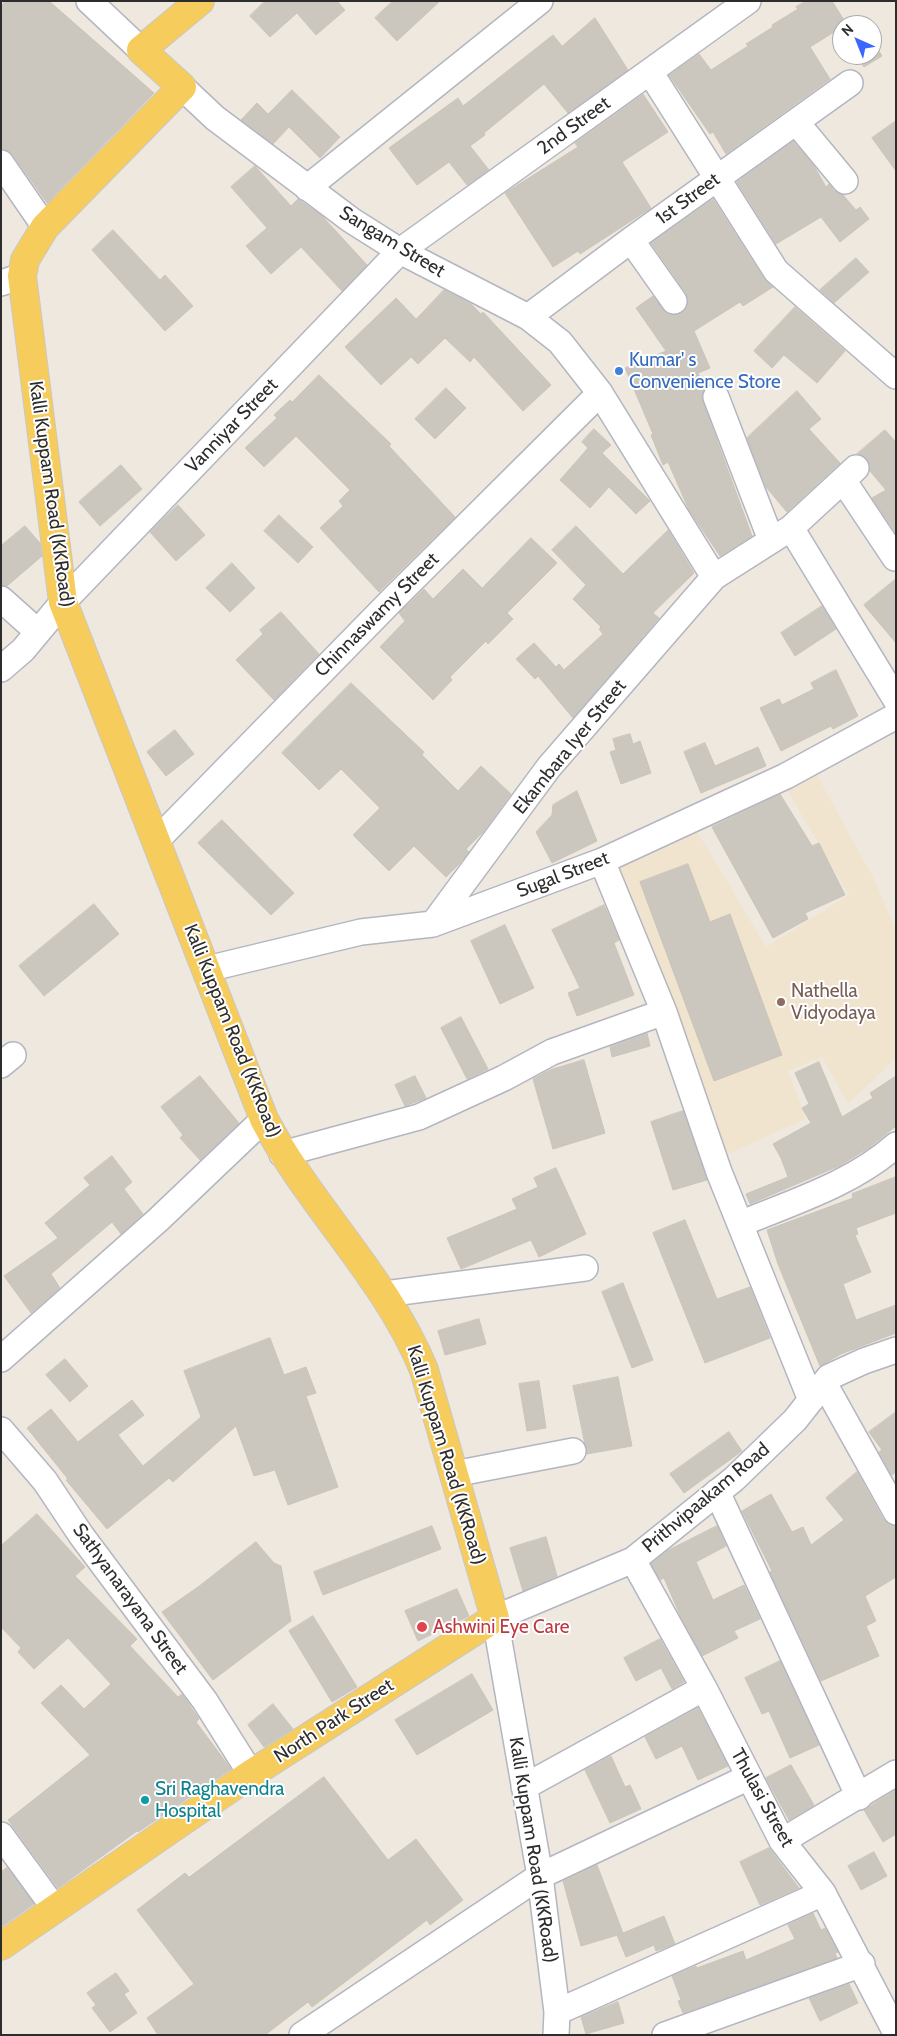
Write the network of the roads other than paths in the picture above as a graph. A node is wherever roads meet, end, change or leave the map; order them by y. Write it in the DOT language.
graph roads {
  1 [pos="89,1"];
  2 [pos="200,1"];
  3 [pos="540,1"];
  4 [pos="748,1"];
  5 [pos="141,50"];
  6 [pos="650,72"];
  7 [pos="850,83"];
  8 [pos="182,87"];
  9 [pos="796,122"];
  10 [pos="1,163"];
  11 [pos="717,178"];
  12 [pos="845,181"];
  13 [pos="308,188"];
  14 [pos="45,227"];
  15 [pos="631,240"];
  16 [pos="400,251"];
  17 [pos="11,279"];
  18 [pos="674,301"];
  19 [pos="528,316"];
  20 [pos="896,376"];
  21 [pos="600,393"];
  22 [pos="716,397"];
  23 [pos="781,534"];
  24 [pos="896,558"];
  25 [pos="714,577"];
  26 [pos="1,599"];
  27 [pos="64,602"];
  28 [pos="38,632"];
  29 [pos="1,668"];
  30 [pos="896,700"];
  31 [pos="896,716"];
  32 [pos="157,840"];
  33 [pos="602,861"];
  34 [pos="433,924"];
  35 [pos="207,969"];
  36 [pos="664,1012"];
  37 [pos="264,1119"];
  38 [pos="896,1145"];
  39 [pos="282,1154"];
  40 [pos="740,1224"];
  41 [pos="585,1268"];
  42 [pos="385,1294"];
  43 [pos="896,1350"];
  44 [pos="1,1359"];
  45 [pos="818,1392"];
  46 [pos="1,1430"];
  47 [pos="573,1452"];
  48 [pos="454,1474"];
  49 [pos="717,1492"];
  50 [pos="896,1512"];
  51 [pos="633,1560"];
  52 [pos="495,1618"];
  53 [pos="704,1688"];
  54 [pos="896,1773"];
  55 [pos="251,1774"];
  56 [pos="749,1776"];
  57 [pos="524,1787"];
  58 [pos="860,1797"];
  59 [pos="1,1835"];
  60 [pos="782,1841"];
  61 [pos="540,1876"];
  62 [pos="823,1893"];
  63 [pos="55,1909"];
  64 [pos="1,1946"];
  65 [pos="862,1964"];
  66 [pos="557,2023"];
  67 [pos="896,2033"];
  68 [pos="302,2035"];
  69 [pos="665,2035"];
  1 -- 5 [label="street"];
  2 -- 5 [label="main road"];
  3 -- 13 [label="street"];
  4 -- 6 [label="street, 2nd Street"];
  5 -- 8 [label="main road"];
  6 -- 11 [label="street"];
  6 -- 16 [label="street, 2nd Street"];
  7 -- 9 [label="street, 1st Street"];
  8 -- 13 [label="street, Sangam Street"];
  8 -- 14 [label="main road, Kalli Kuppam Road (KKRoad)"];
  9 -- 11 [label="street, 1st Street"];
  9 -- 12 [label="street"];
  10 -- 14 [label="street"];
  11 -- 15 [label="street, 1st Street"];
  11 -- 20 [label="street"];
  13 -- 16 [label="street, Sangam Street"];
  14 -- 17 [label="main road, Kalli Kuppam Road (KKRoad)"];
  15 -- 18 [label="street"];
  15 -- 19 [label="street, 1st Street"];
  16 -- 19 [label="street, Sangam Street"];
  16 -- 27 [label="street, Vanniyar Street"];
  17 -- 27 [label="main road, Kalli Kuppam Road (KKRoad)"];
  19 -- 21 [label="street, Sangam Street"];
  21 -- 25 [label="street, Sangam Street"];
  21 -- 32 [label="street, Chinnaswamy Street"];
  22 -- 23 [label="street"];
  23 -- 24 [label="street, Ekambara Iyer Street"];
  23 -- 25 [label="street, Ekambara Iyer Street"];
  23 -- 30 [label="street"];
  25 -- 34 [label="street, Ekambara Iyer Street"];
  26 -- 28 [label="street"];
  27 -- 28 [label="street, Vanniyar Street"];
  27 -- 32 [label="main road, Kalli Kuppam Road (KKRoad)"];
  28 -- 29 [label="street, Vanniyar Street"];
  31 -- 33 [label="street, Sugal Street"];
  32 -- 35 [label="main road, Kalli Kuppam Road (KKRoad)"];
  33 -- 34 [label="street, Sugal Street"];
  33 -- 36 [label="street"];
  34 -- 35 [label="street, Sugal Street"];
  35 -- 37 [label="main road, Kalli Kuppam Road (KKRoad)"];
  36 -- 39 [label="street"];
  36 -- 40 [label="street"];
  37 -- 39 [label="main road, Kalli Kuppam Road (KKRoad)"];
  37 -- 44 [label="street"];
  38 -- 40 [label="street"];
  39 -- 42 [label="main road, Kalli Kuppam Road (KKRoad)"];
  40 -- 45 [label="street"];
  41 -- 42 [label="street"];
  42 -- 48 [label="main road, Kalli Kuppam Road (KKRoad)"];
  43 -- 45 [label="street, Prithvipaakam Road"];
  45 -- 49 [label="street, Prithvipaakam Road"];
  45 -- 50 [label="street"];
  46 -- 55 [label="street, Sathyanarayana Street"];
  47 -- 48 [label="street"];
  48 -- 52 [label="main road, Kalli Kuppam Road (KKRoad)"];
  49 -- 51 [label="street, Prithvipaakam Road"];
  49 -- 58 [label="street"];
  51 -- 52 [label="street, Prithvipaakam Road"];
  51 -- 53 [label="street, Thulasi Street"];
  52 -- 55 [label="main road, North Park Street"];
  52 -- 57 [label="street, Kalli Kuppam Road (KKRoad)"];
  53 -- 56 [label="street, Thulasi Street"];
  53 -- 57 [label="street"];
  54 -- 58 [label="street"];
  55 -- 63 [label="main road, North Park Street"];
  56 -- 60 [label="street, Thulasi Street"];
  56 -- 61 [label="street"];
  57 -- 61 [label="street, Kalli Kuppam Road (KKRoad)"];
  58 -- 60 [label="street"];
  59 -- 63 [label="street"];
  60 -- 62 [label="street, Thulasi Street"];
  61 -- 66 [label="street, Kalli Kuppam Road (KKRoad)"];
  61 -- 68 [label="street"];
  62 -- 65 [label="street, Thulasi Street"];
  62 -- 66 [label="street"];
  63 -- 64 [label="main road, North Park Street"];
  65 -- 67 [label="street, Thulasi Street"];
  65 -- 69 [label="street"];
}
